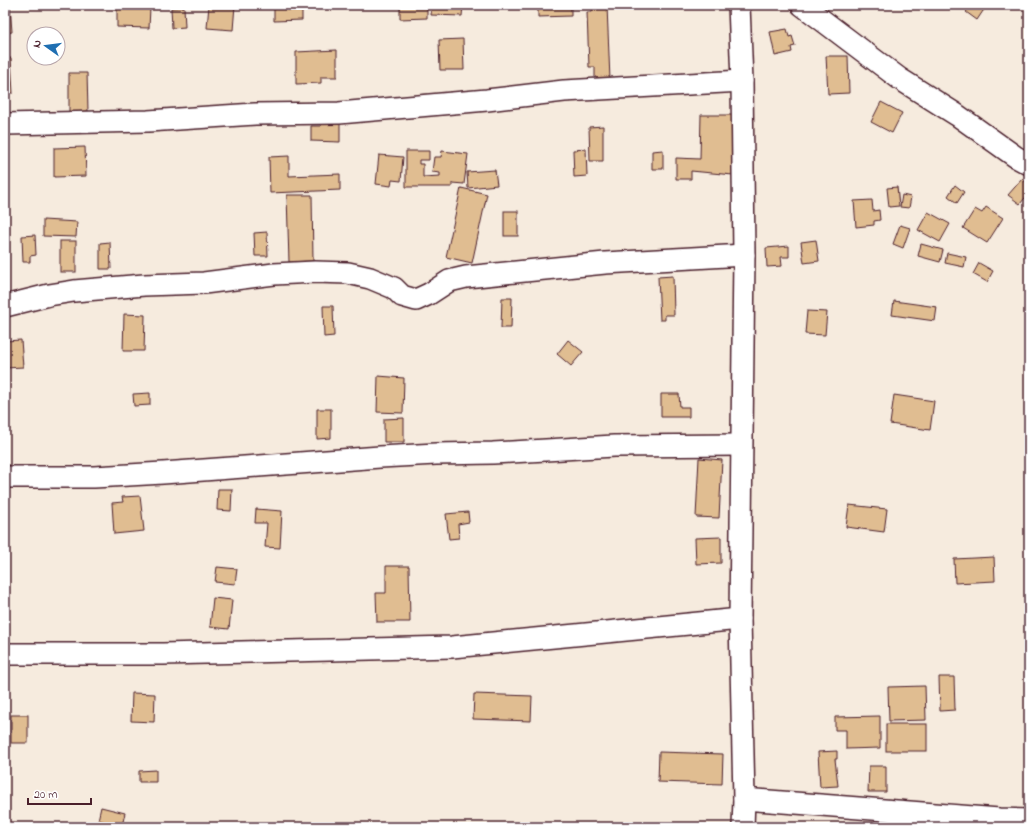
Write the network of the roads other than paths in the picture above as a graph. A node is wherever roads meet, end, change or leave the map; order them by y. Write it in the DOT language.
graph roads {
  1 [pos="739,5"];
  2 [pos="802,5"];
  3 [pos="742,81"];
  4 [pos="5,124"];
  5 [pos="1029,164"];
  6 [pos="744,255"];
  7 [pos="5,306"];
  8 [pos="741,445"];
  9 [pos="5,477"];
  10 [pos="740,619"];
  11 [pos="5,654"];
  12 [pos="744,799"];
  13 [pos="1029,820"];
  14 [pos="743,827"];
  1 -- 3 [label="street"];
  2 -- 5 [label="street"];
  3 -- 4 [label="street"];
  3 -- 6 [label="street"];
  6 -- 7 [label="street"];
  6 -- 8 [label="street"];
  8 -- 9 [label="street"];
  8 -- 10 [label="street"];
  10 -- 11 [label="street"];
  10 -- 12 [label="street"];
  12 -- 13 [label="street"];
  12 -- 14 [label="street"];
}
